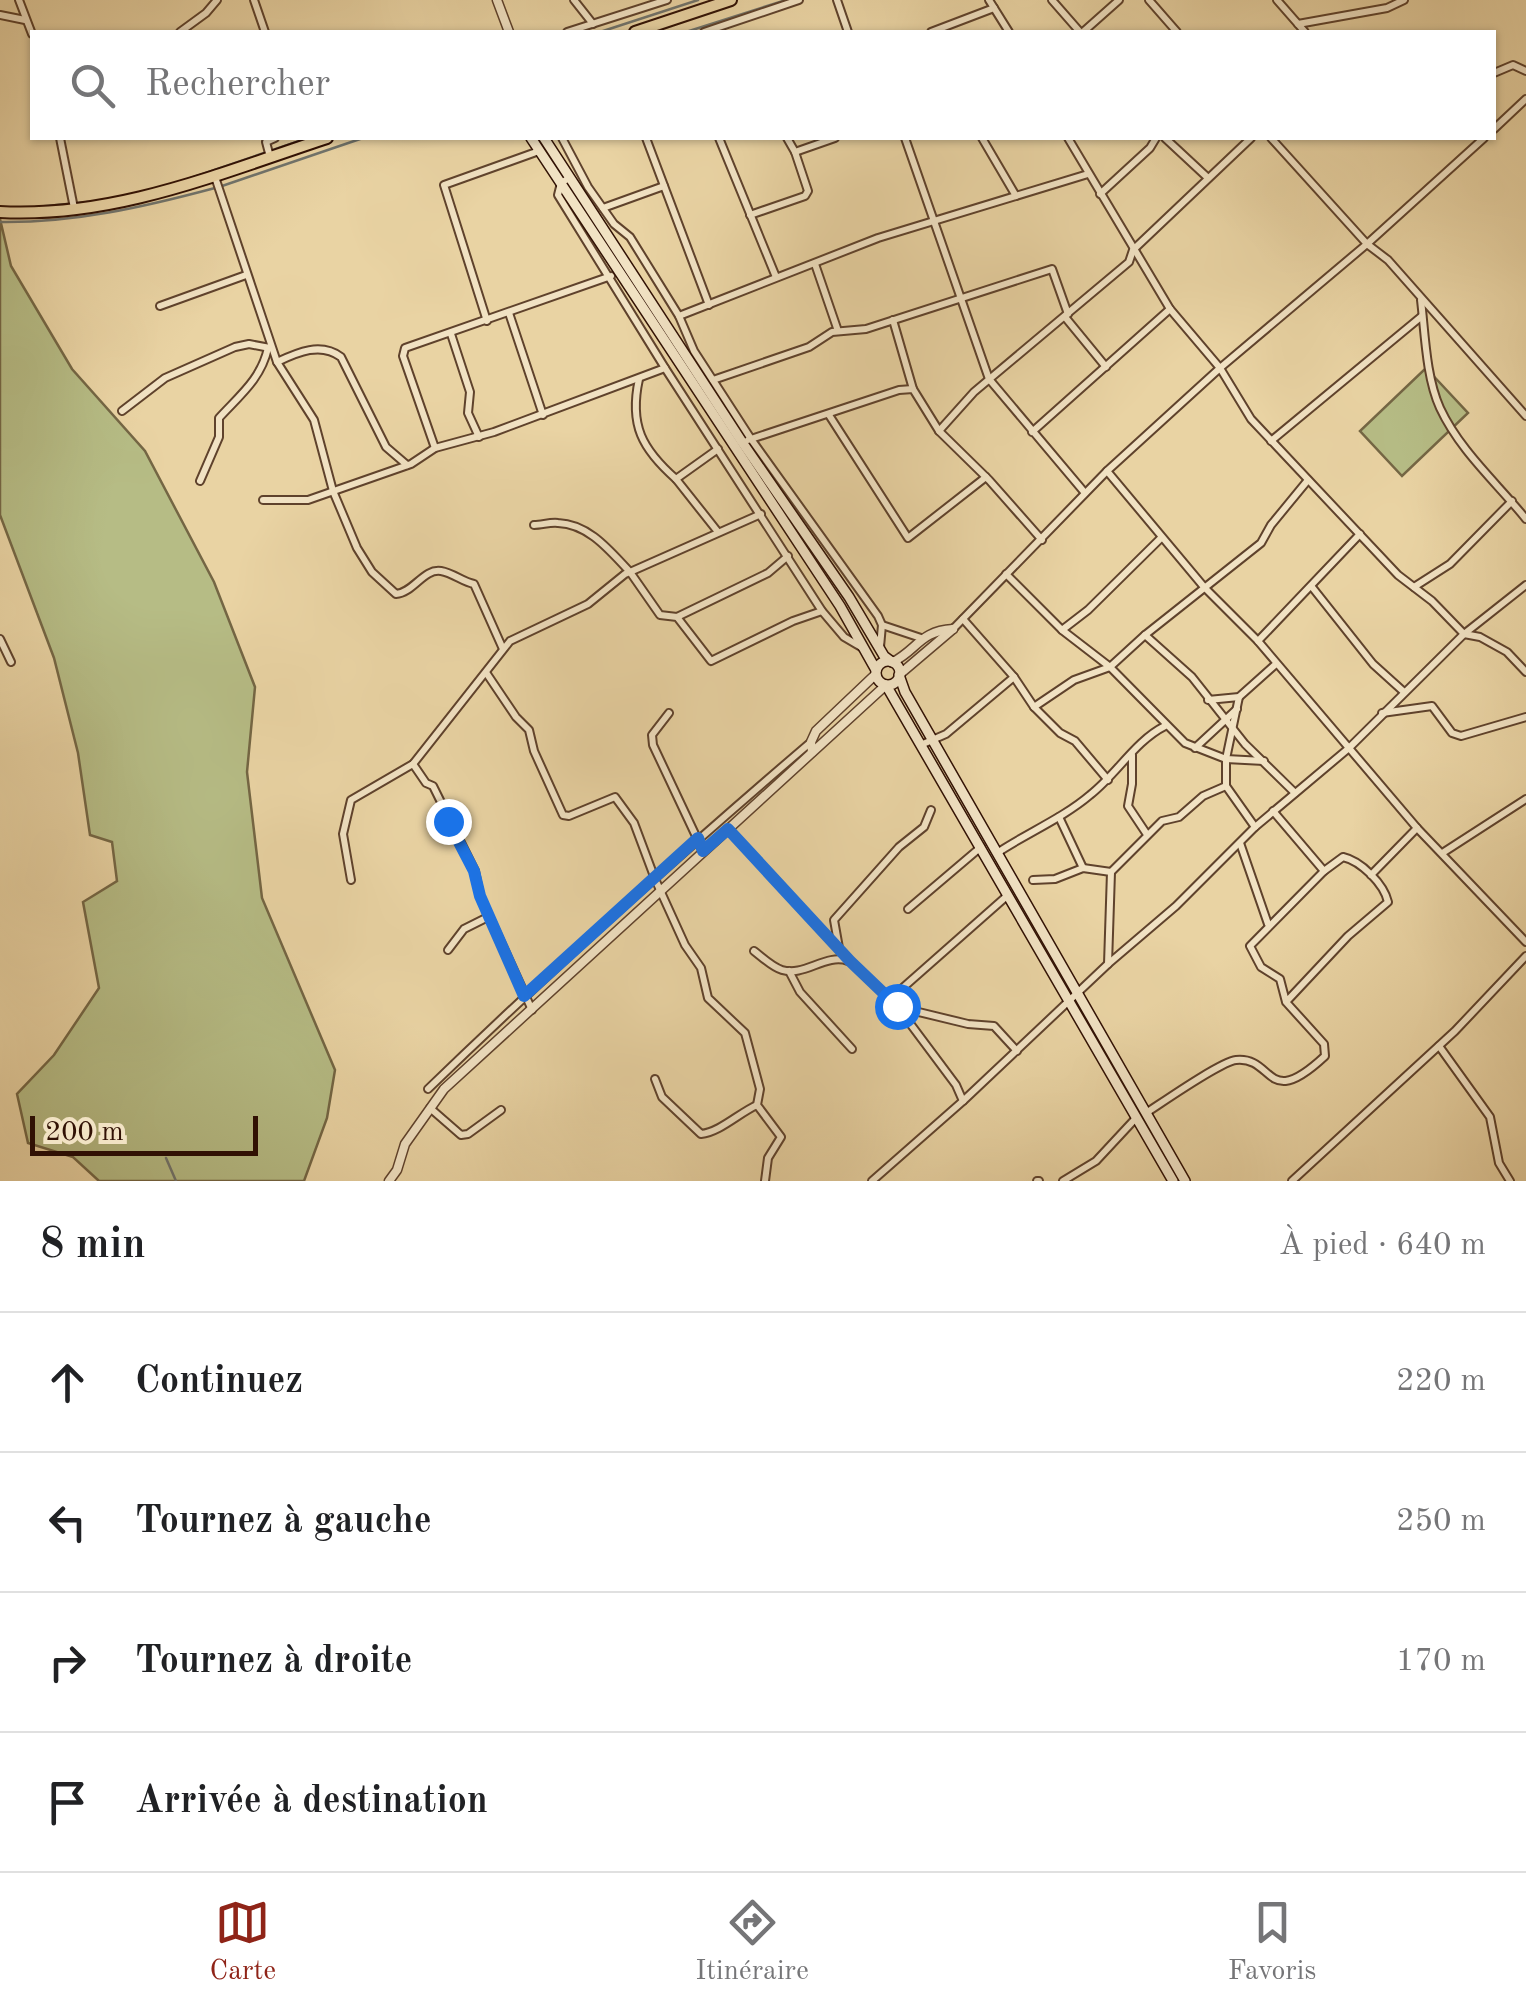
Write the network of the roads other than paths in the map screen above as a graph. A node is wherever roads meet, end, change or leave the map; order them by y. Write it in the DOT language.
graph roads {
  1 [pos="217,0"];
  2 [pos="254,0"];
  3 [pos="497,0"];
  4 [pos="574,0"];
  5 [pos="668,0"];
  6 [pos="730,0"];
  7 [pos="798,0"];
  8 [pos="837,0"];
  9 [pos="989,0"];
  10 [pos="1052,0"];
  11 [pos="1120,0"];
  12 [pos="1149,0"];
  13 [pos="1168,0"];
  14 [pos="1277,0"];
  15 [pos="1404,0"];
  16 [pos="22,3"];
  17 [pos="994,8"];
  18 [pos="1158,10"];
  19 [pos="0,15"];
  20 [pos="26,20"];
  21 [pos="592,24"];
  22 [pos="1298,24"];
  23 [pos="30,30"];
  24 [pos="183,30"];
  25 [pos="263,30"];
  26 [pos="508,30"];
  27 [pos="573,30"];
  28 [pos="640,30"];
  29 [pos="710,30"];
  30 [pos="847,30"];
  31 [pos="936,30"];
  32 [pos="1007,30"];
  33 [pos="1079,30"];
  34 [pos="1083,30"];
  35 [pos="1175,30"];
  36 [pos="1303,30"];
  37 [pos="1526,70"];
  38 [pos="1496,73"];
  39 [pos="1526,99"];
  40 [pos="1496,126"];
  41 [pos="60,140"];
  42 [pos="270,140"];
  43 [pos="321,140"];
  44 [pos="533,140"];
  45 [pos="545,140"];
  46 [pos="563,140"];
  47 [pos="647,140"];
  48 [pos="719,140"];
  49 [pos="789,140"];
  50 [pos="829,140"];
  51 [pos="906,140"];
  52 [pos="983,140"];
  53 [pos="1069,140"];
  54 [pos="1155,140"];
  55 [pos="1167,140"];
  56 [pos="1249,140"];
  57 [pos="1273,140"];
  58 [pos="1482,140"];
  59 [pos="540,151"];
  60 [pos="794,152"];
  61 [pos="270,157"];
  62 [pos="1088,174"];
  63 [pos="215,177"];
  64 [pos="1208,178"];
  65 [pos="565,180"];
  66 [pos="664,186"];
  67 [pos="1100,194"];
  68 [pos="1016,196"];
  69 [pos="603,208"];
  70 [pos="74,209"];
  71 [pos="0,212"];
  72 [pos="750,215"];
  73 [pos="935,219"];
  74 [pos="1367,244"];
  75 [pos="1133,250"];
  76 [pos="815,264"];
  77 [pos="246,275"];
  78 [pos="612,276"];
  79 [pos="776,276"];
  80 [pos="961,298"];
  81 [pos="1421,299"];
  82 [pos="709,305"];
  83 [pos="160,306"];
  84 [pos="1170,309"];
  85 [pos="509,313"];
  86 [pos="1066,315"];
  87 [pos="1423,315"];
  88 [pos="678,316"];
  89 [pos="894,320"];
  90 [pos="487,321"];
  91 [pos="838,331"];
  92 [pos="452,334"];
  93 [pos="270,348"];
  94 [pos="277,362"];
  95 [pos="1106,367"];
  96 [pos="666,368"];
  97 [pos="1220,368"];
  98 [pos="640,378"];
  99 [pos="989,379"];
  100 [pos="713,380"];
  101 [pos="913,388"];
  102 [pos="122,411"];
  103 [pos="543,415"];
  104 [pos="829,415"];
  105 [pos="1526,416"];
  106 [pos="939,432"];
  107 [pos="1032,432"];
  108 [pos="479,437"];
  109 [pos="747,440"];
  110 [pos="1271,441"];
  111 [pos="434,448"];
  112 [pos="718,448"];
  113 [pos="408,466"];
  114 [pos="1107,471"];
  115 [pos="986,477"];
  116 [pos="676,479"];
  117 [pos="1308,480"];
  118 [pos="200,481"];
  119 [pos="334,491"];
  120 [pos="1084,493"];
  121 [pos="263,500"];
  122 [pos="1512,501"];
  123 [pos="761,514"];
  124 [pos="1526,519"];
  125 [pos="534,525"];
  126 [pos="718,532"];
  127 [pos="1360,534"];
  128 [pos="1161,538"];
  129 [pos="1042,540"];
  130 [pos="788,556"];
  131 [pos="630,572"];
  132 [pos="1006,574"];
  133 [pos="1526,584"];
  134 [pos="1204,587"];
  135 [pos="1312,587"];
  136 [pos="1414,587"];
  137 [pos="849,597"];
  138 [pos="840,606"];
  139 [pos="822,611"];
  140 [pos="677,617"];
  141 [pos="963,619"];
  142 [pos="882,625"];
  143 [pos="953,630"];
  144 [pos="1062,630"];
  145 [pos="1464,634"];
  146 [pos="1145,635"];
  147 [pos="921,638"];
  148 [pos="0,639"];
  149 [pos="1258,640"];
  150 [pos="880,647"];
  151 [pos="503,649"];
  152 [pos="867,650"];
  153 [pos="10,662"];
  154 [pos="892,662"];
  155 [pos="1276,664"];
  156 [pos="1110,668"];
  157 [pos="876,672"];
  158 [pos="1526,672"];
  159 [pos="487,674"];
  160 [pos="900,674"];
  161 [pos="1014,677"];
  162 [pos="886,685"];
  163 [pos="1404,692"];
  164 [pos="1240,697"];
  165 [pos="1207,700"];
  166 [pos="1034,707"];
  167 [pos="1238,708"];
  168 [pos="670,713"];
  169 [pos="1382,713"];
  170 [pos="1526,716"];
  171 [pos="1224,720"];
  172 [pos="1165,726"];
  173 [pos="1234,730"];
  174 [pos="928,742"];
  175 [pos="812,747"];
  176 [pos="1194,748"];
  177 [pos="1349,748"];
  178 [pos="1132,754"];
  179 [pos="1226,759"];
  180 [pos="1264,761"];
  181 [pos="413,764"];
  182 [pos="1108,780"];
  183 [pos="1226,786"];
  184 [pos="1295,793"];
  185 [pos="1526,799"];
  186 [pos="932,810"];
  187 [pos="1273,811"];
  188 [pos="1059,816"];
  189 [pos="1255,827"];
  190 [pos="1418,828"];
  191 [pos="728,829"];
  192 [pos="1146,833"];
  193 [pos="698,838"];
  194 [pos="1240,843"];
  195 [pos="982,846"];
  196 [pos="703,851"];
  197 [pos="1444,852"];
  198 [pos="997,853"];
  199 [pos="1083,868"];
  200 [pos="1111,872"];
  201 [pos="1324,872"];
  202 [pos="1371,875"];
  203 [pos="655,879"];
  204 [pos="352,880"];
  205 [pos="1033,880"];
  206 [pos="661,892"];
  207 [pos="1009,894"];
  208 [pos="908,909"];
  209 [pos="488,917"];
  210 [pos="1268,926"];
  211 [pos="1526,942"];
  212 [pos="448,950"];
  213 [pos="840,950"];
  214 [pos="754,951"];
  215 [pos="1526,956"];
  216 [pos="850,961"];
  217 [pos="1108,964"];
  218 [pos="789,972"];
  219 [pos="524,996"];
  220 [pos="1074,998"];
  221 [pos="890,1000"];
  222 [pos="1286,1002"];
  223 [pos="897,1006"];
  224 [pos="532,1010"];
  225 [pos="1439,1046"];
  226 [pos="852,1048"];
  227 [pos="1017,1050"];
  228 [pos="655,1079"];
  229 [pos="428,1089"];
  230 [pos="963,1101"];
  231 [pos="757,1105"];
  232 [pos="429,1107"];
  233 [pos="500,1110"];
  234 [pos="1141,1115"];
  235 [pos="389,1181"];
  236 [pos="765,1181"];
  237 [pos="872,1181"];
  238 [pos="1062,1181"];
  239 [pos="1173,1181"];
  240 [pos="1185,1181"];
  241 [pos="1292,1181"];
  242 [pos="1510,1181"];
  1 -- 24 [label="street"];
  2 -- 25 [label="street"];
  3 -- 26 [label="street"];
  4 -- 21 [label="street"];
  5 -- 21 [label="street"];
  6 -- 28 [label="highway"];
  7 -- 29 [label="street"];
  8 -- 30 [label="street"];
  9 -- 17 [label="street"];
  10 -- 33 [label="street"];
  11 -- 34 [label="street"];
  12 -- 18 [label="street"];
  13 -- 18 [label="street"];
  14 -- 22 [label="street"];
  15 -- 22 [label="street"];
  16 -- 20 [label="street"];
  17 -- 31 [label="street"];
  17 -- 32 [label="street"];
  18 -- 35 [label="street"];
  19 -- 20 [label="street"];
  20 -- 23 [label="street"];
  21 -- 27 [label="street"];
  22 -- 36 [label="street"];
  37 -- 38 [label="street"];
  39 -- 40 [label="street"];
  41 -- 70 [label="street"];
  42 -- 61 [label="street"];
  43 -- 61 [label="highway"];
  44 -- 59 [label="main road"];
  45 -- 65 [label="main road"];
  46 -- 69 [label="street"];
  47 -- 66 [label="street"];
  48 -- 72 [label="street"];
  49 -- 60 [label="street"];
  50 -- 60 [label="street"];
  51 -- 73 [label="street"];
  52 -- 68 [label="street"];
  53 -- 62 [label="street"];
  54 -- 67 [label="street"];
  55 -- 64 [label="street"];
  56 -- 64 [label="street"];
  57 -- 74 [label="street"];
  58 -- 74 [label="street"];
  59 -- 65 [label="main road"];
  59 -- 90 [label="street"];
  60 -- 72 [label="street"];
  61 -- 63 [label="highway"];
  62 -- 67 [label="street"];
  62 -- 68 [label="street"];
  63 -- 70 [label="highway"];
  63 -- 77 [label="street"];
  64 -- 75 [label="street"];
  65 -- 78 [label="street"];
  65 -- 109 [label="main road"];
  65 -- 138 [label="main road"];
  66 -- 69 [label="street"];
  66 -- 82 [label="street"];
  67 -- 75 [label="street"];
  68 -- 73 [label="street"];
  69 -- 88 [label="street"];
  70 -- 71 [label="highway"];
  72 -- 79 [label="street"];
  73 -- 76 [label="street"];
  73 -- 80 [label="street"];
  74 -- 81 [label="street"];
  74 -- 97 [label="street"];
  75 -- 84 [label="street"];
  75 -- 86 [label="street"];
  76 -- 79 [label="street"];
  76 -- 91 [label="street"];
  77 -- 83 [label="street"];
  77 -- 93 [label="street"];
  78 -- 85 [label="street"];
  78 -- 96 [label="street"];
  79 -- 82 [label="street"];
  80 -- 86 [label="street"];
  80 -- 89 [label="street"];
  80 -- 99 [label="street"];
  81 -- 87 [label="street"];
  81 -- 105 [label="street"];
  82 -- 88 [label="street"];
  84 -- 95 [label="street"];
  84 -- 97 [label="street"];
  85 -- 90 [label="street"];
  85 -- 103 [label="street"];
  86 -- 95 [label="street"];
  86 -- 99 [label="street"];
  87 -- 110 [label="street"];
  87 -- 122 [label="street"];
  88 -- 100 [label="street"];
  89 -- 91 [label="street"];
  89 -- 101 [label="street"];
  90 -- 92 [label="street"];
  91 -- 100 [label="street"];
  92 -- 108 [label="street"];
  92 -- 111 [label="street"];
  93 -- 94 [label="street"];
  93 -- 102 [label="street"];
  93 -- 118 [label="street"];
  94 -- 113 [label="street"];
  94 -- 119 [label="street"];
  95 -- 107 [label="street"];
  96 -- 98 [label="street"];
  96 -- 112 [label="street"];
  97 -- 110 [label="street"];
  97 -- 114 [label="street"];
  98 -- 103 [label="street"];
  98 -- 116 [label="street"];
  99 -- 106 [label="street"];
  99 -- 107 [label="street"];
  100 -- 109 [label="street"];
  101 -- 104 [label="street"];
  101 -- 106 [label="street"];
  103 -- 108 [label="street"];
  104 -- 109 [label="street"];
  104 -- 115 [label="street"];
  106 -- 115 [label="street"];
  107 -- 120 [label="street"];
  108 -- 111 [label="street"];
  109 -- 137 [label="main road"];
  109 -- 142 [label="street"];
  110 -- 117 [label="street"];
  111 -- 113 [label="street"];
  112 -- 116 [label="street"];
  112 -- 123 [label="street"];
  113 -- 119 [label="street"];
  114 -- 120 [label="street"];
  114 -- 128 [label="street"];
  115 -- 129 [label="street"];
  116 -- 126 [label="street"];
  117 -- 127 [label="street"];
  117 -- 134 [label="street"];
  119 -- 121 [label="street"];
  119 -- 151 [label="street"];
  120 -- 129 [label="street"];
  122 -- 124 [label="street"];
  122 -- 136 [label="street"];
  123 -- 126 [label="street"];
  123 -- 130 [label="street"];
  125 -- 131 [label="street"];
  126 -- 131 [label="street"];
  127 -- 135 [label="street"];
  127 -- 136 [label="street"];
  128 -- 134 [label="street"];
  128 -- 144 [label="street"];
  129 -- 132 [label="street"];
  130 -- 139 [label="street"];
  130 -- 140 [label="street"];
  131 -- 140 [label="street"];
  131 -- 151 [label="street"];
  132 -- 141 [label="street"];
  132 -- 144 [label="street"];
  133 -- 145 [label="street"];
  134 -- 146 [label="street"];
  134 -- 149 [label="street"];
  135 -- 149 [label="street"];
  135 -- 163 [label="street"];
  136 -- 145 [label="street"];
  137 -- 138 [label="main road"];
  137 -- 150 [label="main road"];
  138 -- 152 [label="main road"];
  139 -- 140 [label="street"];
  139 -- 152 [label="street"];
  141 -- 143 [label="street"];
  141 -- 161 [label="street"];
  142 -- 147 [label="street"];
  142 -- 150 [label="street"];
  143 -- 147 [label="street"];
  143 -- 160 [label="street"];
  144 -- 156 [label="street"];
  145 -- 158 [label="street"];
  145 -- 163 [label="street"];
  146 -- 156 [label="street"];
  146 -- 165 [label="street"];
  147 -- 154 [label="street"];
  148 -- 153 [label="street"];
  149 -- 155 [label="street"];
  150 -- 154 [label="main road"];
  151 -- 159 [label="street"];
  152 -- 157 [label="main road"];
  154 -- 157 [label="main road"];
  154 -- 160 [label="main road"];
  155 -- 164 [label="street"];
  155 -- 177 [label="street"];
  156 -- 166 [label="street"];
  156 -- 172 [label="street"];
  157 -- 162 [label="main road"];
  157 -- 175 [label="street"];
  159 -- 181 [label="street"];
  159 -- 203 [label="street"];
  160 -- 162 [label="main road"];
  160 -- 174 [label="main road"];
  161 -- 166 [label="street"];
  161 -- 174 [label="street"];
  162 -- 174 [label="main road"];
  162 -- 175 [label="street"];
  163 -- 169 [label="street"];
  164 -- 165 [label="street"];
  164 -- 167 [label="street"];
  165 -- 171 [label="street"];
  166 -- 182 [label="street"];
  167 -- 171 [label="street"];
  167 -- 173 [label="street"];
  168 -- 193 [label="street"];
  169 -- 170 [label="street"];
  169 -- 177 [label="street"];
  171 -- 173 [label="street"];
  171 -- 176 [label="street"];
  172 -- 176 [label="street"];
  172 -- 178 [label="street"];
  173 -- 179 [label="street"];
  173 -- 180 [label="street"];
  174 -- 195 [label="main road"];
  174 -- 198 [label="main road"];
  175 -- 191 [label="street"];
  175 -- 193 [label="street"];
  176 -- 179 [label="street"];
  177 -- 184 [label="street"];
  177 -- 190 [label="street"];
  178 -- 182 [label="street"];
  178 -- 192 [label="street"];
  179 -- 180 [label="street"];
  179 -- 183 [label="street"];
  180 -- 184 [label="street"];
  181 -- 204 [label="street"];
  181 -- 209 [label="street"];
  182 -- 188 [label="street"];
  183 -- 189 [label="street"];
  183 -- 192 [label="street"];
  184 -- 187 [label="street"];
  185 -- 197 [label="street"];
  186 -- 213 [label="street"];
  187 -- 189 [label="street"];
  187 -- 201 [label="street"];
  188 -- 198 [label="street"];
  188 -- 199 [label="street"];
  189 -- 194 [label="street"];
  190 -- 197 [label="street"];
  190 -- 202 [label="street"];
  191 -- 196 [label="street"];
  191 -- 213 [label="street"];
  192 -- 200 [label="street"];
  193 -- 196 [label="street"];
  193 -- 203 [label="street"];
  194 -- 210 [label="street"];
  194 -- 217 [label="street"];
  195 -- 207 [label="main road"];
  195 -- 208 [label="street"];
  196 -- 206 [label="street"];
  197 -- 211 [label="street"];
  198 -- 220 [label="main road"];
  199 -- 200 [label="street"];
  199 -- 205 [label="street"];
  200 -- 217 [label="street"];
  201 -- 202 [label="street"];
  201 -- 210 [label="street"];
  202 -- 222 [label="street"];
  203 -- 206 [label="street"];
  203 -- 219 [label="street"];
  206 -- 224 [label="street"];
  206 -- 231 [label="street"];
  207 -- 220 [label="main road"];
  207 -- 221 [label="street"];
  209 -- 212 [label="street"];
  209 -- 219 [label="street"];
  210 -- 222 [label="street"];
  213 -- 216 [label="street"];
  214 -- 218 [label="street"];
  215 -- 225 [label="street"];
  216 -- 218 [label="street"];
  216 -- 221 [label="street"];
  217 -- 220 [label="street"];
  218 -- 226 [label="street"];
  219 -- 224 [label="street"];
  219 -- 229 [label="street"];
  220 -- 227 [label="street"];
  220 -- 234 [label="main road"];
  221 -- 223 [label="street"];
  222 -- 234 [label="street"];
  223 -- 227 [label="street"];
  223 -- 230 [label="street"];
  224 -- 232 [label="street"];
  225 -- 241 [label="street"];
  225 -- 242 [label="street"];
  227 -- 230 [label="street"];
  228 -- 231 [label="street"];
  230 -- 237 [label="street"];
  231 -- 236 [label="street"];
  232 -- 233 [label="street"];
  232 -- 235 [label="street"];
  234 -- 238 [label="street"];
  234 -- 239 [label="main road"];
  234 -- 240 [label="main road"];
}
